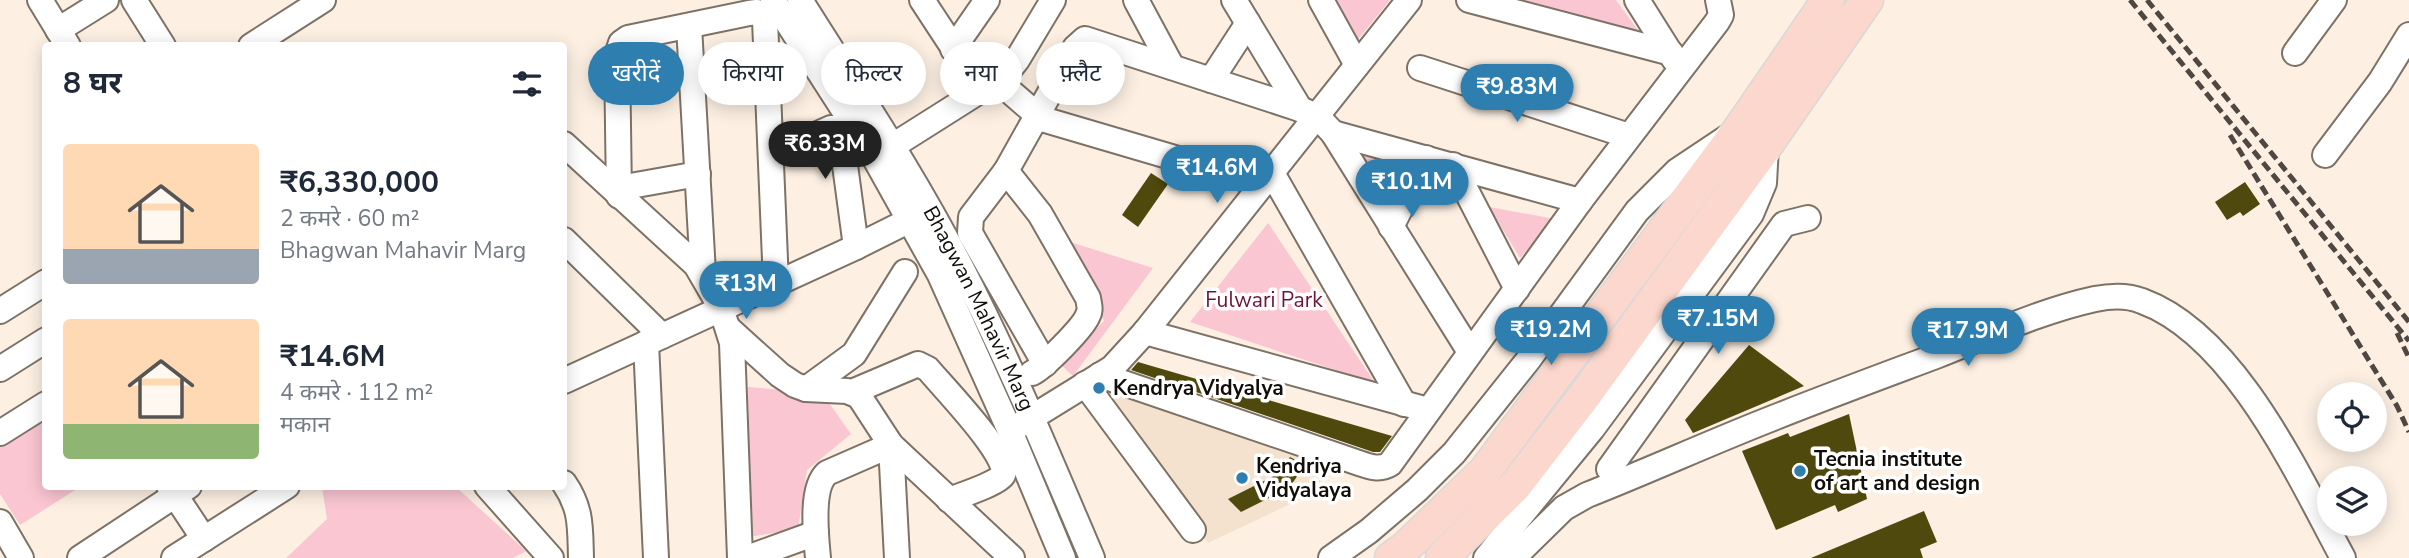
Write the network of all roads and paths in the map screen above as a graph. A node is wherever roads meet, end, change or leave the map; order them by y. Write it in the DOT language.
graph roads {
  1 [pos="40,0"];
  2 [pos="106,0"];
  3 [pos="134,0"];
  4 [pos="323,0"];
  5 [pos="773,0"];
  6 [pos="800,0"];
  7 [pos="922,0"];
  8 [pos="987,0"];
  9 [pos="1053,0"];
  10 [pos="1136,0"];
  11 [pos="1234,0"];
  12 [pos="1321,0"];
  13 [pos="1409,0"];
  14 [pos="1469,0"];
  15 [pos="1637,0"];
  16 [pos="1718,0"];
  17 [pos="1828,0"];
  18 [pos="1867,0"];
  19 [pos="2334,0"];
  20 [pos="1248,23"];
  21 [pos="689,26"];
  22 [pos="2409,35"];
  23 [pos="63,38"];
  24 [pos="160,42"];
  25 [pos="257,42"];
  26 [pos="949,42"];
  27 [pos="958,42"];
  28 [pos="1022,52"];
  29 [pos="2295,53"];
  30 [pos="1675,61"];
  31 [pos="1357,65"];
  32 [pos="1172,67"];
  33 [pos="1420,68"];
  34 [pos="1210,80"];
  35 [pos="957,105"];
  36 [pos="1020,105"];
  37 [pos="1036,115"];
  38 [pos="1316,119"];
  39 [pos="1738,131"];
  40 [pos="1629,136"];
  41 [pos="1766,146"];
  42 [pos="567,147"];
  43 [pos="883,152"];
  44 [pos="771,155"];
  45 [pos="2325,155"];
  46 [pos="1426,158"];
  47 [pos="1453,165"];
  48 [pos="1006,171"];
  49 [pos="698,174"];
  50 [pos="1267,179"];
  51 [pos="619,192"];
  52 [pos="1580,201"];
  53 [pos="919,215"];
  54 [pos="1808,218"];
  55 [pos="1391,227"];
  56 [pos="567,243"];
  57 [pos="856,247"];
  58 [pos="905,272"];
  59 [pos="703,273"];
  60 [pos="776,284"];
  61 [pos="42,287"];
  62 [pos="1517,289"];
  63 [pos="0,311"];
  64 [pos="725,318"];
  65 [pos="1145,332"];
  66 [pos="654,339"];
  67 [pos="42,343"];
  68 [pos="1471,352"];
  69 [pos="1045,364"];
  70 [pos="0,369"];
  71 [pos="1013,378"];
  72 [pos="567,380"];
  73 [pos="1093,380"];
  74 [pos="806,389"];
  75 [pos="852,392"];
  76 [pos="1404,404"];
  77 [pos="42,407"];
  78 [pos="1428,410"];
  79 [pos="1032,418"];
  80 [pos="1591,429"];
  81 [pos="1010,431"];
  82 [pos="0,433"];
  83 [pos="891,445"];
  84 [pos="1612,476"];
  85 [pos="567,488"];
  86 [pos="177,490"];
  87 [pos="179,490"];
  88 [pos="281,490"];
  89 [pos="490,490"];
  90 [pos="949,500"];
  91 [pos="0,522"];
  92 [pos="1193,530"];
  93 [pos="816,533"];
  94 [pos="204,539"];
  95 [pos="896,547"];
  96 [pos="548,557"];
  97 [pos="21,558"];
  98 [pos="80,558"];
  99 [pos="174,558"];
  100 [pos="581,558"];
  101 [pos="656,558"];
  102 [pos="740,558"];
  103 [pos="747,558"];
  104 [pos="818,558"];
  105 [pos="915,558"];
  106 [pos="1012,558"];
  107 [pos="1063,558"];
  108 [pos="1092,558"];
  109 [pos="1331,558"];
  110 [pos="1391,558"];
  111 [pos="1442,558"];
  112 [pos="1486,558"];
  113 [pos="1513,558"];
  114 [pos="2343,558"];
  1 -- 23 [label="street"];
  2 -- 23 [label="street"];
  3 -- 24 [label="street"];
  4 -- 25 [label="street"];
  5 -- 43 [label="street, Bhagwan Mahavir Marg"];
  6 -- 43 [label="street, Bhagwan Mahavir Marg"];
  7 -- 26 [label="street"];
  8 -- 27 [label="street"];
  9 -- 28 [label="street"];
  10 -- 32 [label="street"];
  11 -- 20 [label="street"];
  12 -- 31 [label="street"];
  13 -- 31 [label="street"];
  14 -- 30 [label="street"];
  15 -- 30 [label="street"];
  16 -- 30 [label="street"];
  17 -- 39 [label="main road"];
  18 -- 41 [label="main road"];
  19 -- 29 [label="street"];
  20 -- 34 [label="street"];
  20 -- 38 [label="street"];
  21 -- 44 [label="street"];
  21 -- 49 [label="street"];
  21 -- 51 [label="street"];
  22 -- 45 [label="street"];
  30 -- 40 [label="street"];
  31 -- 38 [label="street"];
  32 -- 34 [label="street"];
  32 -- 37 [label="street"];
  33 -- 40 [label="street"];
  34 -- 38 [label="street"];
  35 -- 43 [label="street"];
  36 -- 37 [label="street"];
  37 -- 48 [label="street"];
  37 -- 50 [label="street"];
  38 -- 46 [label="street"];
  38 -- 50 [label="street"];
  38 -- 55 [label="street"];
  39 -- 109 [label="street"];
  39 -- 110 [label="main road"];
  40 -- 52 [label="street"];
  41 -- 80 [label="street"];
  41 -- 111 [label="main road"];
  42 -- 51 [label="street"];
  43 -- 53 [label="street, Bhagwan Mahavir Marg"];
  44 -- 57 [label="street"];
  44 -- 60 [label="street"];
  46 -- 47 [label="street"];
  46 -- 55 [label="street"];
  47 -- 52 [label="street"];
  47 -- 62 [label="street"];
  48 -- 69 [label="street"];
  48 -- 69 [label="street"];
  49 -- 51 [label="street"];
  49 -- 59 [label="street"];
  50 -- 65 [label="street"];
  50 -- 76 [label="street"];
  51 -- 59 [label="street"];
  52 -- 62 [label="street"];
  53 -- 57 [label="street"];
  53 -- 71 [label="street, Bhagwan Mahavir Marg"];
  53 -- 81 [label="street, Bhagwan Mahavir Marg"];
  54 -- 84 [label="street"];
  55 -- 68 [label="street"];
  56 -- 66 [label="street"];
  57 -- 60 [label="street"];
  58 -- 74 [label="street"];
  59 -- 64 [label="street"];
  60 -- 64 [label="street"];
  61 -- 63 [label="street"];
  62 -- 68 [label="street"];
  64 -- 66 [label="street"];
  64 -- 74 [label="street"];
  64 -- 102 [label="street"];
  65 -- 73 [label="street"];
  65 -- 76 [label="street"];
  66 -- 72 [label="street"];
  66 -- 101 [label="street"];
  67 -- 70 [label="street"];
  68 -- 78 [label="street"];
  69 -- 71 [label="street"];
  71 -- 79 [label="street, Bhagwan Mahavir Marg"];
  73 -- 78 [label="street"];
  73 -- 79 [label="street"];
  73 -- 92 [label="street"];
  74 -- 75 [label="street"];
  75 -- 83 [label="street"];
  75 -- 90 [label="street"];
  76 -- 78 [label="street"];
  77 -- 82 [label="street"];
  79 -- 81 [label="street"];
  79 -- 108 [label="street, Bhagwan Mahavir Marg"];
  80 -- 84 [label="street"];
  80 -- 112 [label="street"];
  81 -- 107 [label="street, Bhagwan Mahavir Marg"];
  83 -- 90 [label="street"];
  83 -- 93 [label="street"];
  83 -- 95 [label="street"];
  84 -- 113 [label="street"];
  84 -- 114 [label="street"];
  85 -- 100 [label="street"];
  86 -- 98 [label="street"];
  87 -- 94 [label="street"];
  88 -- 94 [label="street"];
  89 -- 96 [label="street"];
  90 -- 106 [label="street"];
  91 -- 97 [label="street"];
  93 -- 103 [label="street"];
  93 -- 104 [label="street"];
  94 -- 99 [label="street"];
  95 -- 105 [label="street"];
}
